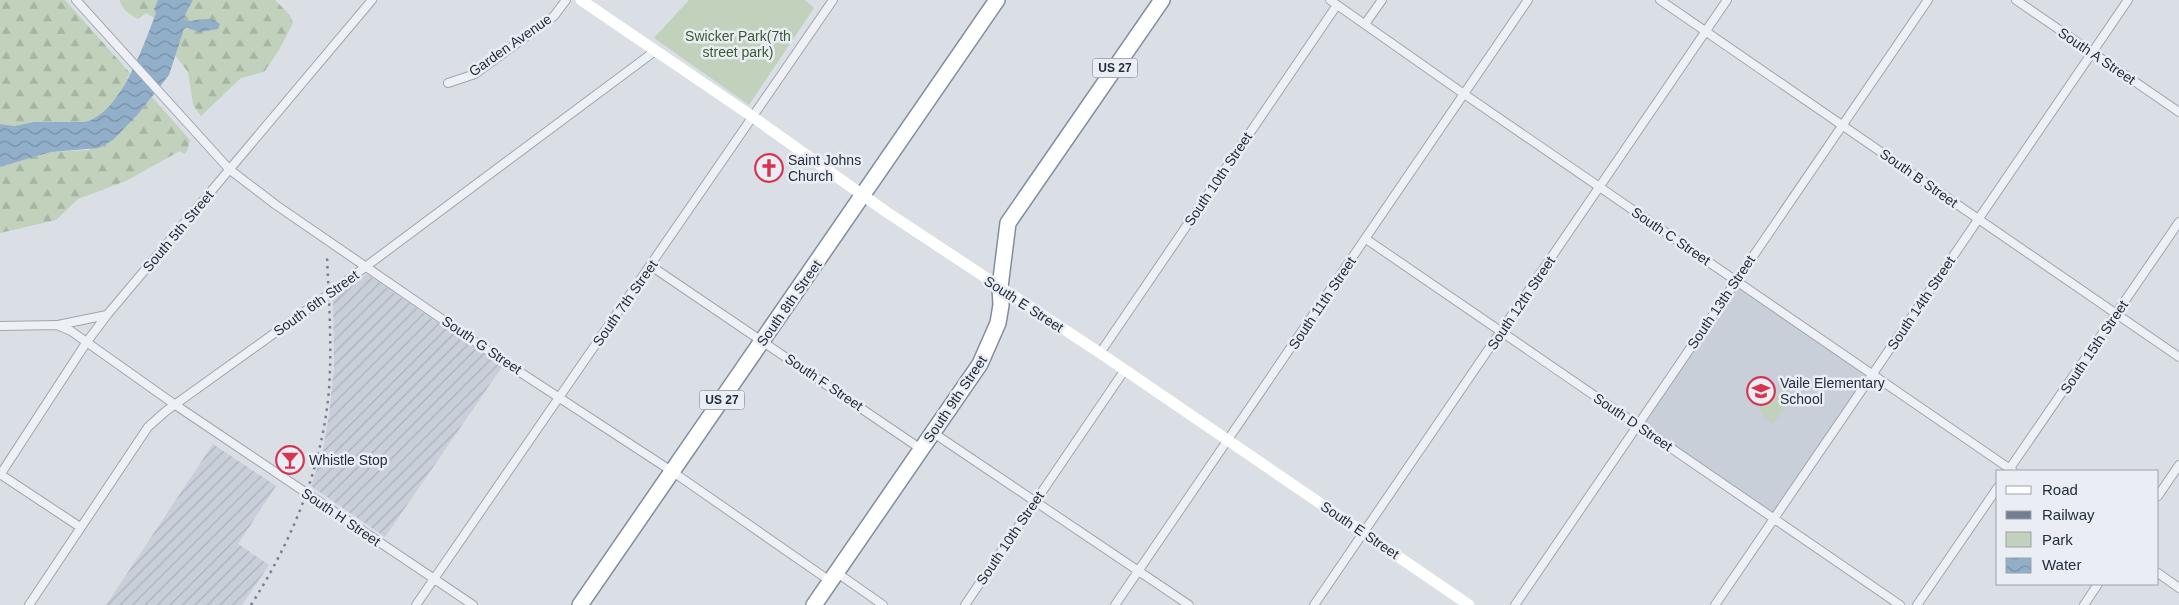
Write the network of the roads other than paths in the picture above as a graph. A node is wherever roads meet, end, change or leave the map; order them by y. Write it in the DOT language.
graph roads {
  1 [pos="76,0"];
  2 [pos="372,0"];
  3 [pos="566,0"];
  4 [pos="581,0"];
  5 [pos="833,0"];
  6 [pos="997,0"];
  7 [pos="1162,0"];
  8 [pos="1330,0"];
  9 [pos="1382,0"];
  10 [pos="1528,0"];
  11 [pos="1660,0"];
  12 [pos="1727,0"];
  13 [pos="1928,0"];
  14 [pos="2016,0"];
  15 [pos="2128,0"];
  16 [pos="1337,5"];
  17 [pos="1365,24"];
  18 [pos="1706,31"];
  19 [pos="655,51"];
  20 [pos="2092,52"];
  21 [pos="448,83"];
  22 [pos="1464,94"];
  23 [pos="2179,112"];
  24 [pos="753,117"];
  25 [pos="1842,125"];
  26 [pos="229,169"];
  27 [pos="1600,187"];
  28 [pos="863,194"];
  29 [pos="1978,219"];
  30 [pos="2179,222"];
  31 [pos="1366,239"];
  32 [pos="367,266"];
  33 [pos="651,266"];
  34 [pos="1736,280"];
  35 [pos="1000,287"];
  36 [pos="2116,314"];
  37 [pos="107,315"];
  38 [pos="57,325"];
  39 [pos="0,326"];
  40 [pos="1502,331"];
  41 [pos="763,341"];
  42 [pos="86,343"];
  43 [pos="1100,353"];
  44 [pos="2179,357"];
  45 [pos="1124,371"];
  46 [pos="1872,375"];
  47 [pos="560,398"];
  48 [pos="174,404"];
  49 [pos="1638,425"];
  50 [pos="932,432"];
  51 [pos="1228,440"];
  52 [pos="921,449"];
  53 [pos="2179,465"];
  54 [pos="2009,470"];
  55 [pos="2011,470"];
  56 [pos="673,472"];
  57 [pos="0,474"];
  58 [pos="1996,490"];
  59 [pos="2159,495"];
  60 [pos="1035,502"];
  61 [pos="1774,519"];
  62 [pos="80,527"];
  63 [pos="1364,533"];
  64 [pos="1139,571"];
  65 [pos="2159,574"];
  66 [pos="833,576"];
  67 [pos="434,580"];
  68 [pos="2097,585"];
  69 [pos="2179,588"];
  70 [pos="29,605"];
  71 [pos="416,605"];
  72 [pos="474,605"];
  73 [pos="580,605"];
  74 [pos="814,605"];
  75 [pos="882,605"];
  76 [pos="965,605"];
  77 [pos="1116,605"];
  78 [pos="1189,605"];
  79 [pos="1314,605"];
  80 [pos="1469,605"];
  81 [pos="1515,605"];
  82 [pos="1714,605"];
  83 [pos="1900,605"];
  84 [pos="1917,605"];
  85 [pos="2084,605"];
  1 -- 26 [label="street, South G Street"];
  2 -- 26 [label="street, South 5th Street"];
  3 -- 21 [label="street, Garden Avenue"];
  4 -- 19 [label="street, South E Street"];
  5 -- 24 [label="street, South 7th Street"];
  6 -- 28 [label="highway, South 8th Street / US 27"];
  7 -- 35 [label="highway, South 9th Street / US 27"];
  8 -- 16 [label="street, South C Street"];
  9 -- 17 [label="street"];
  10 -- 22 [label="street, South 11th Street"];
  11 -- 18 [label="street, South B Street"];
  12 -- 18 [label="street, South 12th Street"];
  13 -- 25 [label="street, South 13th Street"];
  14 -- 20 [label="street, South A Street"];
  15 -- 20 [label="street, South 14th Street"];
  16 -- 17 [label="street, South C Street"];
  16 -- 43 [label="street, South 10th Street"];
  17 -- 22 [label="street, South C Street"];
  18 -- 25 [label="street, South B Street"];
  18 -- 27 [label="street, South 12th Street"];
  19 -- 24 [label="street, South E Street"];
  19 -- 32 [label="street, South 6th Street"];
  20 -- 23 [label="street, South A Street"];
  20 -- 29 [label="street, South 14th Street"];
  22 -- 27 [label="street, South C Street"];
  22 -- 31 [label="street, South 11th Street"];
  24 -- 28 [label="street, South E Street"];
  24 -- 33 [label="street, South 7th Street"];
  25 -- 29 [label="street, South B Street"];
  25 -- 34 [label="street, South 13th Street"];
  26 -- 32 [label="street, South G Street"];
  26 -- 37 [label="street, South 5th Street"];
  27 -- 34 [label="street, South C Street"];
  27 -- 40 [label="street, South 12th Street"];
  28 -- 35 [label="street, South E Street"];
  28 -- 41 [label="highway, South 8th Street / US 27"];
  29 -- 36 [label="street, South B Street"];
  29 -- 46 [label="street, South 14th Street"];
  30 -- 36 [label="street, South 15th Street"];
  31 -- 40 [label="street, South D Street"];
  31 -- 51 [label="street, South 11th Street"];
  32 -- 47 [label="street, South G Street"];
  32 -- 48 [label="street, South 6th Street"];
  33 -- 41 [label="street, South F Street"];
  33 -- 47 [label="street, South 7th Street"];
  34 -- 46 [label="street, South C Street"];
  34 -- 49 [label="street, South 13th Street"];
  35 -- 43 [label="street, South E Street"];
  35 -- 50 [label="highway, South 9th Street / US 27"];
  36 -- 44 [label="street, South B Street"];
  36 -- 55 [label="street, South 15th Street"];
  37 -- 38 [label="street"];
  37 -- 42 [label="street, South 5th Street"];
  38 -- 39 [label="street"];
  38 -- 42 [label="street, South H Street"];
  40 -- 49 [label="street, South D Street"];
  40 -- 63 [label="street, South 12th Street"];
  41 -- 52 [label="street, South F Street"];
  41 -- 56 [label="highway, South 8th Street / US 27"];
  42 -- 48 [label="street, South H Street"];
  42 -- 57 [label="street, South 5th Street"];
  43 -- 45 [label="street, South E Street"];
  45 -- 51 [label="street, South E Street"];
  45 -- 60 [label="street, South 10th Street"];
  46 -- 54 [label="street, South C Street"];
  46 -- 61 [label="street, South 14th Street"];
  47 -- 56 [label="street, South G Street"];
  47 -- 67 [label="street, South 7th Street"];
  48 -- 62 [label="street, South 6th Street"];
  48 -- 67 [label="street, South H Street"];
  49 -- 61 [label="street, South D Street"];
  49 -- 81 [label="street, South 13th Street"];
  50 -- 52 [label="highway, South 9th Street / US 27"];
  50 -- 60 [label="street"];
  51 -- 63 [label="street, South E Street"];
  51 -- 64 [label="street, South 11th Street"];
  52 -- 66 [label="highway, South 9th Street / US 27"];
  53 -- 59 [label="street"];
  56 -- 66 [label="street, South G Street"];
  56 -- 73 [label="highway, South 8th Street / US 27"];
  57 -- 62 [label="street"];
  58 -- 84 [label="street"];
  60 -- 64 [label="street"];
  60 -- 76 [label="street, South 10th Street"];
  61 -- 82 [label="street, South 14th Street"];
  61 -- 83 [label="street, South D Street"];
  62 -- 70 [label="street, South 6th Street"];
  63 -- 79 [label="street, South 12th Street"];
  63 -- 80 [label="street, South E Street"];
  64 -- 77 [label="street, South 11th Street"];
  64 -- 78 [label="street"];
  65 -- 69 [label="street"];
  66 -- 74 [label="highway, South 9th Street / US 27"];
  66 -- 75 [label="street, South G Street"];
  67 -- 71 [label="street, South 7th Street"];
  67 -- 72 [label="street, South H Street"];
  68 -- 85 [label="street"];
}
